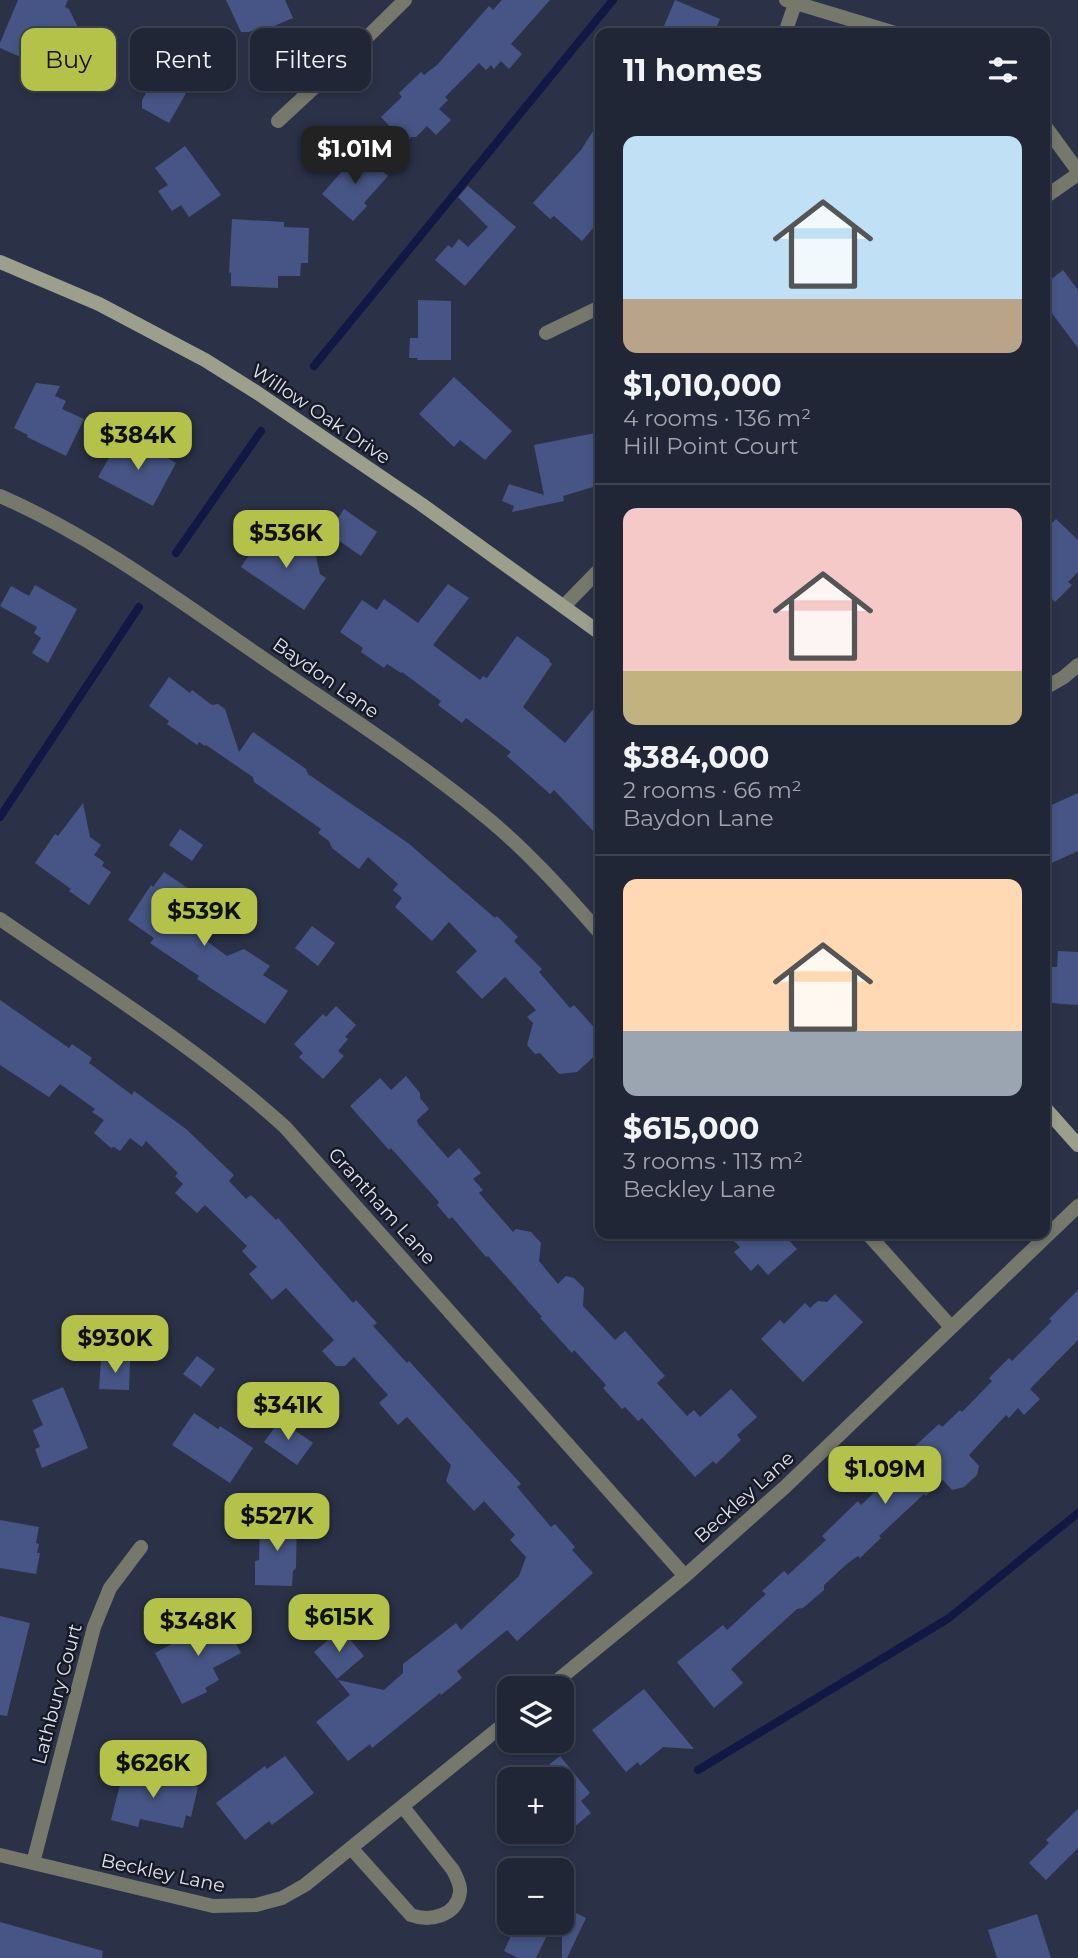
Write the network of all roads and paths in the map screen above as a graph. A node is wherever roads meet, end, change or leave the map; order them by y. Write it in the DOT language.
graph roads {
  1 [pos="405,0"];
  2 [pos="791,2"];
  3 [pos="786,28"];
  4 [pos="878,28"];
  5 [pos="278,121"];
  6 [pos="1050,133"];
  7 [pos="1078,172"];
  8 [pos="1050,193"];
  9 [pos="0,262"];
  10 [pos="595,309"];
  11 [pos="546,333"];
  12 [pos="0,496"];
  13 [pos="595,574"];
  14 [pos="565,606"];
  15 [pos="595,629"];
  16 [pos="1078,665"];
  17 [pos="1050,685"];
  18 [pos="0,919"];
  19 [pos="595,928"];
  20 [pos="1050,1114"];
  21 [pos="1078,1145"];
  22 [pos="1078,1206"];
  23 [pos="1050,1233"];
  24 [pos="872,1239"];
  25 [pos="1043,1239"];
  26 [pos="951,1327"];
  27 [pos="141,1546"];
  28 [pos="685,1576"];
  29 [pos="563,1676"];
  30 [pos="497,1730"];
  31 [pos="402,1807"];
  32 [pos="352,1849"];
  33 [pos="0,1855"];
  34 [pos="33,1863"];
  1 -- 5 [label="street"];
  2 -- 3 [label="street"];
  2 -- 4 [label="street"];
  6 -- 7 [label="street"];
  7 -- 8 [label="street"];
  9 -- 14 [label="street, Willow Oak Drive"];
  10 -- 11 [label="street"];
  12 -- 19 [label="street, Baydon Lane"];
  13 -- 14 [label="street"];
  14 -- 15 [label="street, Willow Oak Drive"];
  16 -- 17 [label="street"];
  18 -- 28 [label="street, Grantham Lane"];
  20 -- 21 [label="street"];
  22 -- 23 [label="street, Beckley Lane"];
  24 -- 26 [label="street"];
  25 -- 26 [label="street, Beckley Lane"];
  26 -- 28 [label="street, Beckley Lane"];
  27 -- 34 [label="street, Lathbury Court"];
  28 -- 29 [label="street, Beckley Lane"];
  30 -- 31 [label="street, Beckley Lane"];
  31 -- 32 [label="street, Beckley Lane"];
  31 -- 32 [label="street"];
  32 -- 34 [label="street, Beckley Lane"];
  33 -- 34 [label="street, Beckley Lane"];
}
